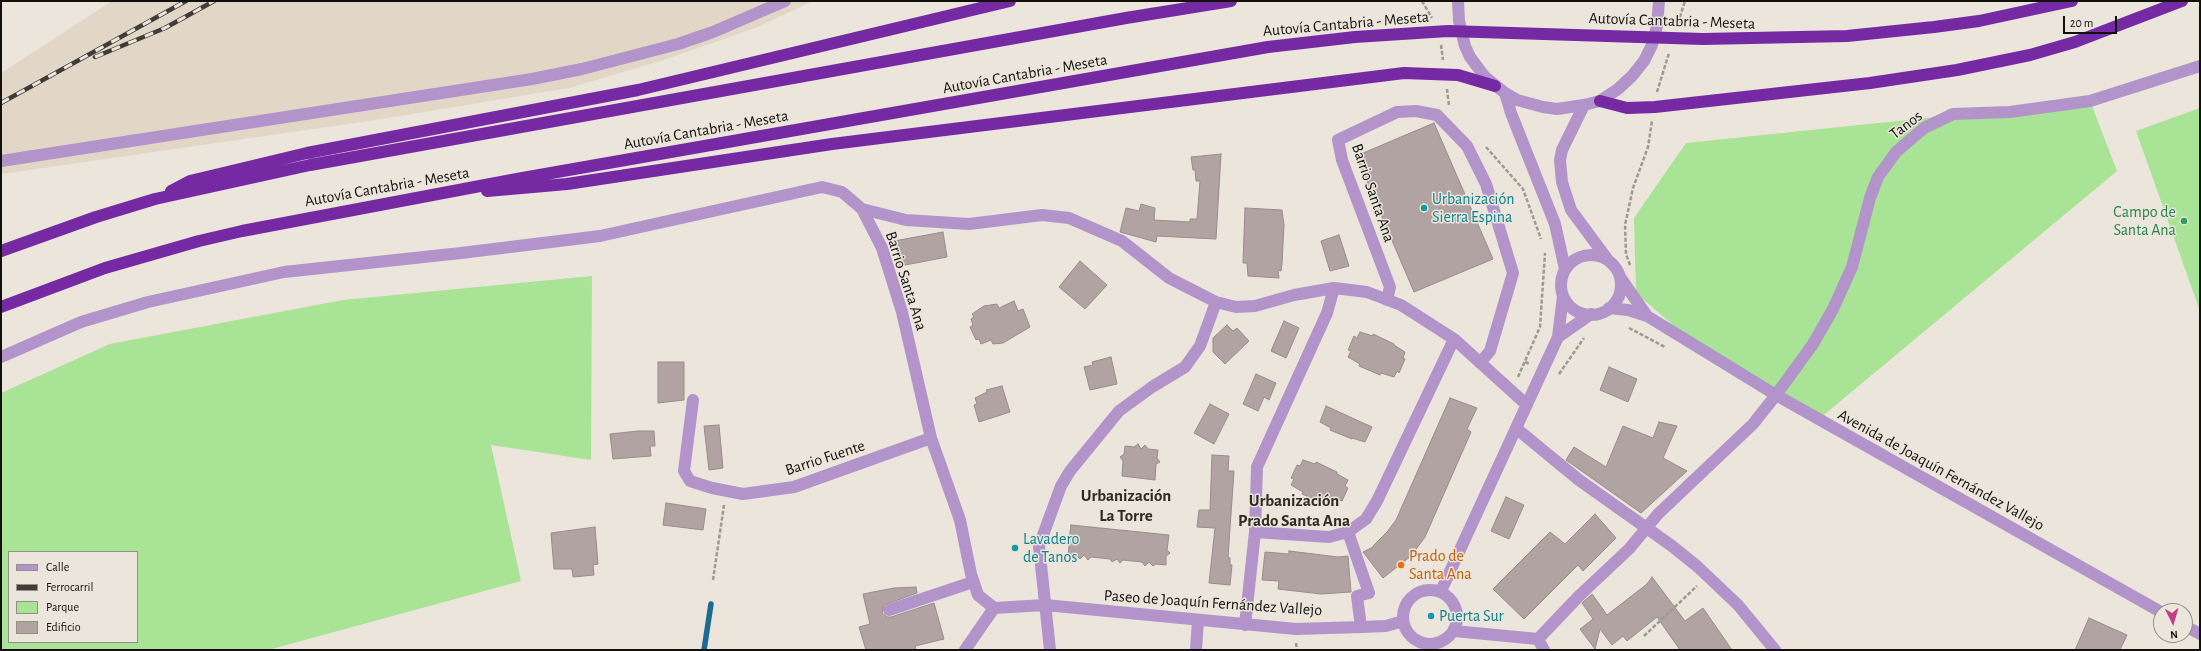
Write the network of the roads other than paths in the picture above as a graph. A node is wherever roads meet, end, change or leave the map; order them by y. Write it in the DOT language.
graph roads {
  1 [pos="785,1"];
  2 [pos="1010,1"];
  3 [pos="1231,1"];
  4 [pos="1458,1"];
  5 [pos="1659,1"];
  6 [pos="2072,1"];
  7 [pos="2182,1"];
  8 [pos="2200,66"];
  9 [pos="1495,86"];
  10 [pos="1505,93"];
  11 [pos="1600,100"];
  12 [pos="1584,105"];
  13 [pos="1,161"];
  14 [pos="438,195"];
  15 [pos="155,199"];
  16 [pos="862,209"];
  17 [pos="1,251"];
  18 [pos="1608,260"];
  19 [pos="1565,269"];
  20 [pos="1620,277"];
  21 [pos="1334,288"];
  22 [pos="1563,296"];
  23 [pos="1387,300"];
  24 [pos="1216,302"];
  25 [pos="1,307"];
  26 [pos="1609,308"];
  27 [pos="1591,314"];
  28 [pos="1648,316"];
  29 [pos="1558,337"];
  30 [pos="1454,339"];
  31 [pos="1,357"];
  32 [pos="1480,363"];
  33 [pos="1776,395"];
  34 [pos="693,400"];
  35 [pos="1527,405"];
  36 [pos="1517,429"];
  37 [pos="931,438"];
  38 [pos="1646,528"];
  39 [pos="1255,532"];
  40 [pos="1348,532"];
  41 [pos="973,582"];
  42 [pos="1442,591"];
  43 [pos="1045,605"];
  44 [pos="2153,607"];
  45 [pos="994,608"];
  46 [pos="889,610"];
  47 [pos="1198,620"];
  48 [pos="1403,621"];
  49 [pos="1245,625"];
  50 [pos="1361,627"];
  51 [pos="1454,631"];
  52 [pos="1538,639"];
  53 [pos="1427,647"];
  54 [pos="965,650"];
  55 [pos="1050,650"];
  56 [pos="1196,650"];
  57 [pos="1544,650"];
  58 [pos="1775,650"];
  1 -- 13 [label="street"];
  2 -- 15 [label="highway"];
  3 -- 15 [label="highway"];
  4 -- 9 [label="street"];
  5 -- 11 [label="street"];
  6 -- 14 [label="highway, Autovía Cantabria - Meseta"];
  7 -- 11 [label="highway"];
  8 -- 33 [label="street, Tanos"];
  9 -- 10 [label="street"];
  9 -- 14 [label="highway"];
  10 -- 12 [label="street"];
  10 -- 19 [label="street"];
  11 -- 12 [label="street"];
  12 -- 18 [label="street"];
  14 -- 25 [label="highway, Autovía Cantabria - Meseta"];
  15 -- 17 [label="highway"];
  16 -- 24 [label="street, Barrio Santa Ana"];
  16 -- 31 [label="street"];
  16 -- 37 [label="street, Barrio Santa Ana"];
  18 -- 19 [label="street"];
  18 -- 20 [label="street"];
  19 -- 22 [label="street"];
  20 -- 26 [label="street"];
  20 -- 28 [label="street"];
  21 -- 23 [label="street, Barrio Santa Ana"];
  21 -- 24 [label="street, Barrio Santa Ana"];
  21 -- 39 [label="street"];
  22 -- 27 [label="street"];
  22 -- 29 [label="street"];
  23 -- 30 [label="street, Barrio Santa Ana"];
  23 -- 32 [label="street, Barrio Santa Ana"];
  24 -- 43 [label="street"];
  26 -- 27 [label="street"];
  26 -- 28 [label="street"];
  27 -- 29 [label="street"];
  28 -- 33 [label="street, Avenida de Joaquín Fernández Vallejo"];
  29 -- 35 [label="street"];
  30 -- 32 [label="street, Barrio Santa Ana"];
  30 -- 40 [label="street"];
  32 -- 35 [label="street, Barrio Santa Ana"];
  33 -- 38 [label="street, Tanos"];
  33 -- 44 [label="street, Avenida de Joaquín Fernández Vallejo"];
  34 -- 37 [label="street, Barrio Fuente"];
  35 -- 36 [label="street"];
  36 -- 38 [label="street"];
  36 -- 42 [label="street"];
  37 -- 41 [label="street, Barrio Santa Ana"];
  38 -- 52 [label="street, Tanos"];
  38 -- 58 [label="street"];
  39 -- 40 [label="street"];
  39 -- 49 [label="street"];
  40 -- 50 [label="street"];
  41 -- 45 [label="street"];
  41 -- 46 [label="street"];
  42 -- 48 [label="street"];
  42 -- 51 [label="street"];
  43 -- 45 [label="street"];
  43 -- 47 [label="street, Paseo de Joaquín Fernández Vallejo"];
  43 -- 55 [label="street"];
  45 -- 54 [label="street"];
  47 -- 49 [label="street, Paseo de Joaquín Fernández Vallejo"];
  47 -- 56 [label="street"];
  48 -- 50 [label="street, Paseo de Joaquín Fernández Vallejo"];
  48 -- 53 [label="street"];
  49 -- 50 [label="street, Paseo de Joaquín Fernández Vallejo"];
  51 -- 52 [label="street"];
  51 -- 53 [label="street"];
  52 -- 57 [label="street"];
}
